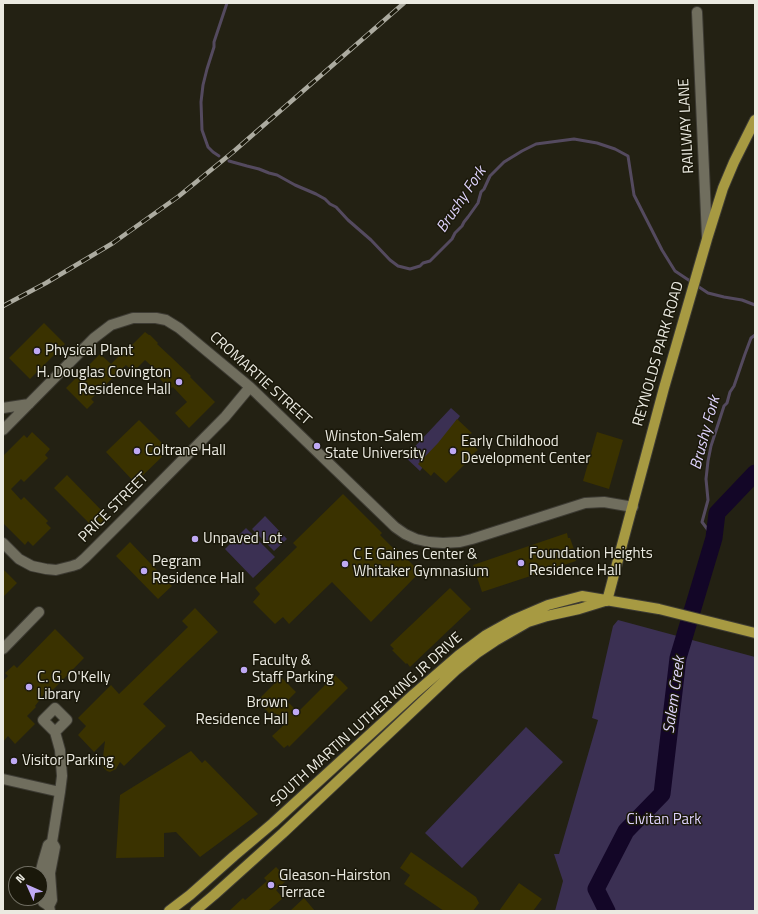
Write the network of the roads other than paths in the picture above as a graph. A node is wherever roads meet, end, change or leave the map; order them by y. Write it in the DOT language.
graph roads {
  1 [pos="697,12"];
  2 [pos="755,120"];
  3 [pos="707,239"];
  4 [pos="250,387"];
  5 [pos="29,404"];
  6 [pos="3,408"];
  7 [pos="3,430"];
  8 [pos="633,507"];
  9 [pos="3,543"];
  10 [pos="607,601"];
  11 [pos="39,612"];
  12 [pos="755,632"];
  13 [pos="3,649"];
  14 [pos="55,732"];
  15 [pos="3,779"];
  16 [pos="60,792"];
  17 [pos="49,909"];
  18 [pos="169,911"];
  19 [pos="195,911"];
  1 -- 3 [label="street, RAILWAY LANE"];
  2 -- 3 [label="main road, REYNOLDS PARK ROAD"];
  3 -- 8 [label="main road, REYNOLDS PARK ROAD"];
  4 -- 5 [label="street, CROMARTIE STREET"];
  4 -- 8 [label="street, CROMARTIE STREET"];
  4 -- 9 [label="street, PRICE STREET"];
  5 -- 6 [label="street"];
  5 -- 7 [label="street, CROMARTIE STREET"];
  8 -- 10 [label="main road, REYNOLDS PARK ROAD"];
  10 -- 12 [label="main road, SOUTH MARTIN LUTHER KING JR DRIVE"];
  10 -- 18 [label="main road, SOUTH MARTIN LUTHER KING JR DRIVE"];
  10 -- 19 [label="main road, SOUTH MARTIN LUTHER KING JR DRIVE"];
  11 -- 13 [label="street"];
  14 -- 16 [label="street"];
  15 -- 16 [label="street"];
  16 -- 17 [label="street"];
}
